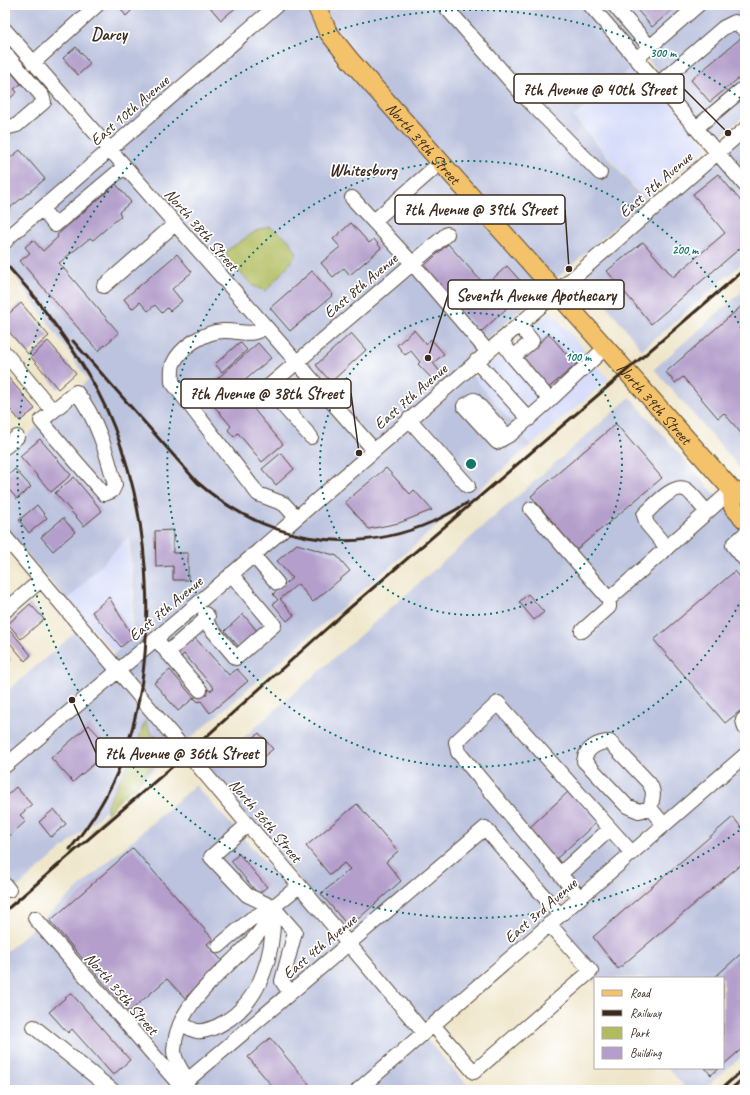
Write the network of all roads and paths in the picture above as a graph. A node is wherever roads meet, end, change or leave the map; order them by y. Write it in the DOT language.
graph roads {
  1 [pos="97,5"];
  2 [pos="277,5"];
  3 [pos="316,5"];
  4 [pos="444,5"];
  5 [pos="590,5"];
  6 [pos="614,5"];
  7 [pos="698,5"];
  8 [pos="5,30"];
  9 [pos="745,30"];
  10 [pos="650,47"];
  11 [pos="5,53"];
  12 [pos="636,59"];
  13 [pos="34,63"];
  14 [pos="658,84"];
  15 [pos="745,87"];
  16 [pos="5,128"];
  17 [pos="696,128"];
  18 [pos="745,128"];
  19 [pos="110,150"];
  20 [pos="717,153"];
  21 [pos="441,162"];
  22 [pos="124,167"];
  23 [pos="600,173"];
  24 [pos="745,185"];
  25 [pos="352,198"];
  26 [pos="42,209"];
  27 [pos="374,221"];
  28 [pos="175,224"];
  29 [pos="447,234"];
  30 [pos="5,242"];
  31 [pos="413,264"];
  32 [pos="104,286"];
  33 [pos="556,292"];
  34 [pos="519,325"];
  35 [pos="265,327"];
  36 [pos="501,340"];
  37 [pos="606,347"];
  38 [pos="488,352"];
  39 [pos="5,353"];
  40 [pos="513,358"];
  41 [pos="295,362"];
  42 [pos="476,362"];
  43 [pos="550,400"];
  44 [pos="53,411"];
  45 [pos="409,419"];
  46 [pos="528,419"];
  47 [pos="506,436"];
  48 [pos="17,437"];
  49 [pos="311,437"];
  50 [pos="5,447"];
  51 [pos="374,450"];
  52 [pos="468,486"];
  53 [pos="739,492"];
  54 [pos="531,509"];
  55 [pos="707,512"];
  56 [pos="296,517"];
  57 [pos="745,520"];
  58 [pos="745,534"];
  59 [pos="5,537"];
  60 [pos="667,548"];
  61 [pos="253,555"];
  62 [pos="745,560"];
  63 [pos="231,574"];
  64 [pos="41,580"];
  65 [pos="277,583"];
  66 [pos="609,599"];
  67 [pos="196,604"];
  68 [pos="5,611"];
  69 [pos="204,620"];
  70 [pos="582,631"];
  71 [pos="155,639"];
  72 [pos="167,652"];
  73 [pos="118,671"];
  74 [pos="200,690"];
  75 [pos="745,718"];
  76 [pos="745,728"];
  77 [pos="745,755"];
  78 [pos="5,766"];
  79 [pos="650,808"];
  80 [pos="247,825"];
  81 [pos="664,825"];
  82 [pos="610,829"];
  83 [pos="632,853"];
  84 [pos="560,874"];
  85 [pos="299,886"];
  86 [pos="580,898"];
  87 [pos="273,907"];
  88 [pos="560,915"];
  89 [pos="35,918"];
  90 [pos="549,924"];
  91 [pos="348,944"];
  92 [pos="219,946"];
  93 [pos="290,993"];
  94 [pos="180,1024"];
  95 [pos="34,1027"];
  96 [pos="428,1029"];
  97 [pos="182,1087"];
  98 [pos="112,1090"];
  99 [pos="358,1090"];
  1 -- 13 [label="street"];
  2 -- 19 [label="street, East 10th Avenue"];
  3 -- 21 [label="main road, North 39th Street"];
  4 -- 23 [label="street"];
  5 -- 12 [label="street"];
  6 -- 10 [label="street"];
  7 -- 10 [label="street"];
  8 -- 13 [label="street, North 38th Street"];
  9 -- 14 [label="street"];
  10 -- 12 [label="street"];
  11 -- 16 [label="street"];
  12 -- 14 [label="street"];
  13 -- 19 [label="street, North 38th Street"];
  14 -- 17 [label="street"];
  15 -- 17 [label="street"];
  17 -- 20 [label="street"];
  18 -- 20 [label="street, East 7th Avenue"];
  19 -- 22 [label="street, North 38th Street"];
  19 -- 26 [label="street, East 10th Avenue"];
  20 -- 24 [label="street"];
  20 -- 33 [label="street, East 7th Avenue"];
  21 -- 27 [label="street"];
  21 -- 33 [label="main road, North 39th Street"];
  22 -- 26 [label="street"];
  22 -- 28 [label="street, North 38th Street"];
  25 -- 27 [label="street"];
  26 -- 30 [label="street, East 10th Avenue"];
  27 -- 31 [label="street"];
  28 -- 32 [label="street"];
  28 -- 35 [label="street, North 38th Street"];
  29 -- 31 [label="street, East 8th Avenue"];
  31 -- 38 [label="street"];
  31 -- 41 [label="street, East 8th Avenue"];
  33 -- 34 [label="street, East 7th Avenue"];
  33 -- 37 [label="main road, North 39th Street"];
  34 -- 36 [label="street, East 7th Avenue"];
  34 -- 40 [label="street"];
  35 -- 41 [label="street, North 38th Street"];
  35 -- 56 [label="street"];
  36 -- 38 [label="street, East 7th Avenue"];
  36 -- 40 [label="street"];
  37 -- 43 [label="street"];
  37 -- 53 [label="main road, North 39th Street"];
  38 -- 42 [label="street, East 7th Avenue"];
  39 -- 44 [label="street"];
  40 -- 43 [label="street"];
  41 -- 49 [label="street, East 8th Avenue"];
  41 -- 51 [label="street, North 38th Street"];
  42 -- 45 [label="street, East 7th Avenue"];
  42 -- 46 [label="street"];
  43 -- 46 [label="street"];
  44 -- 44 [label="street"];
  45 -- 51 [label="street, East 7th Avenue"];
  45 -- 52 [label="street"];
  46 -- 47 [label="street"];
  48 -- 50 [label="street"];
  51 -- 56 [label="street, East 7th Avenue"];
  53 -- 55 [label="street"];
  53 -- 57 [label="main road"];
  54 -- 66 [label="street"];
  55 -- 60 [label="street"];
  55 -- 60 [label="street"];
  56 -- 61 [label="street, East 7th Avenue"];
  58 -- 62 [label="street"];
  59 -- 64 [label="street, North 36th Street"];
  60 -- 66 [label="street"];
  61 -- 63 [label="street, East 7th Avenue"];
  61 -- 65 [label="street"];
  63 -- 67 [label="street, East 7th Avenue"];
  63 -- 69 [label="street"];
  64 -- 68 [label="street"];
  64 -- 73 [label="street, North 36th Street"];
  66 -- 70 [label="street"];
  67 -- 69 [label="street"];
  67 -- 71 [label="street, East 7th Avenue"];
  69 -- 72 [label="street"];
  71 -- 72 [label="street"];
  71 -- 73 [label="street, East 7th Avenue"];
  72 -- 74 [label="street"];
  73 -- 78 [label="street, East 7th Avenue"];
  73 -- 80 [label="street, North 36th Street"];
  75 -- 76 [label="street"];
  77 -- 81 [label="street, East 3rd Avenue"];
  79 -- 79 [label="street"];
  79 -- 81 [label="street"];
  80 -- 85 [label="street, North 36th Street"];
  80 -- 87 [label="street"];
  81 -- 83 [label="street, East 3rd Avenue"];
  82 -- 83 [label="street"];
  82 -- 84 [label="street"];
  82 -- 84 [label="street"];
  83 -- 86 [label="street, East 3rd Avenue"];
  84 -- 86 [label="street"];
  85 -- 87 [label="street"];
  85 -- 91 [label="street, North 36th Street"];
  86 -- 88 [label="street, East 3rd Avenue"];
  87 -- 92 [label="street"];
  87 -- 93 [label="street"];
  87 -- 94 [label="street"];
  87 -- 94 [label="street"];
  88 -- 90 [label="street, East 3rd Avenue"];
  88 -- 91 [label="street, East 4th Avenue"];
  89 -- 97 [label="street, North 35th Street"];
  90 -- 96 [label="street, East 3rd Avenue"];
  90 -- 96 [label="street, North 36th Street"];
  91 -- 93 [label="street, East 4th Avenue"];
  91 -- 96 [label="street, North 36th Street"];
  93 -- 97 [label="street, East 4th Avenue"];
  94 -- 97 [label="street"];
  95 -- 98 [label="street"];
  96 -- 99 [label="street, East 3rd Avenue"];
}
